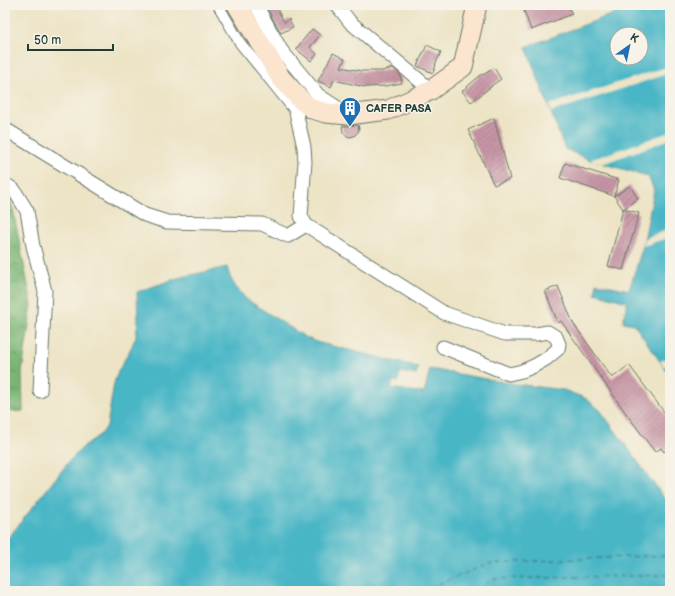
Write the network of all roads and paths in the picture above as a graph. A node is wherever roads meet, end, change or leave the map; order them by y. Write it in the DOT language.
graph roads {
  1 [pos="218,5"];
  2 [pos="237,5"];
  3 [pos="256,5"];
  4 [pos="337,5"];
  5 [pos="477,5"];
  6 [pos="431,90"];
  7 [pos="296,112"];
  8 [pos="348,115"];
  9 [pos="5,129"];
  10 [pos="5,184"];
  11 [pos="306,225"];
  12 [pos="443,347"];
  13 [pos="40,391"];
  1 -- 7 [label="street"];
  2 -- 8 [label="main road"];
  3 -- 8 [label="street"];
  4 -- 6 [label="street"];
  5 -- 6 [label="main road"];
  6 -- 8 [label="main road"];
  7 -- 11 [label="street"];
  9 -- 11 [label="street"];
  10 -- 13 [label="street"];
  11 -- 12 [label="street"];
}
